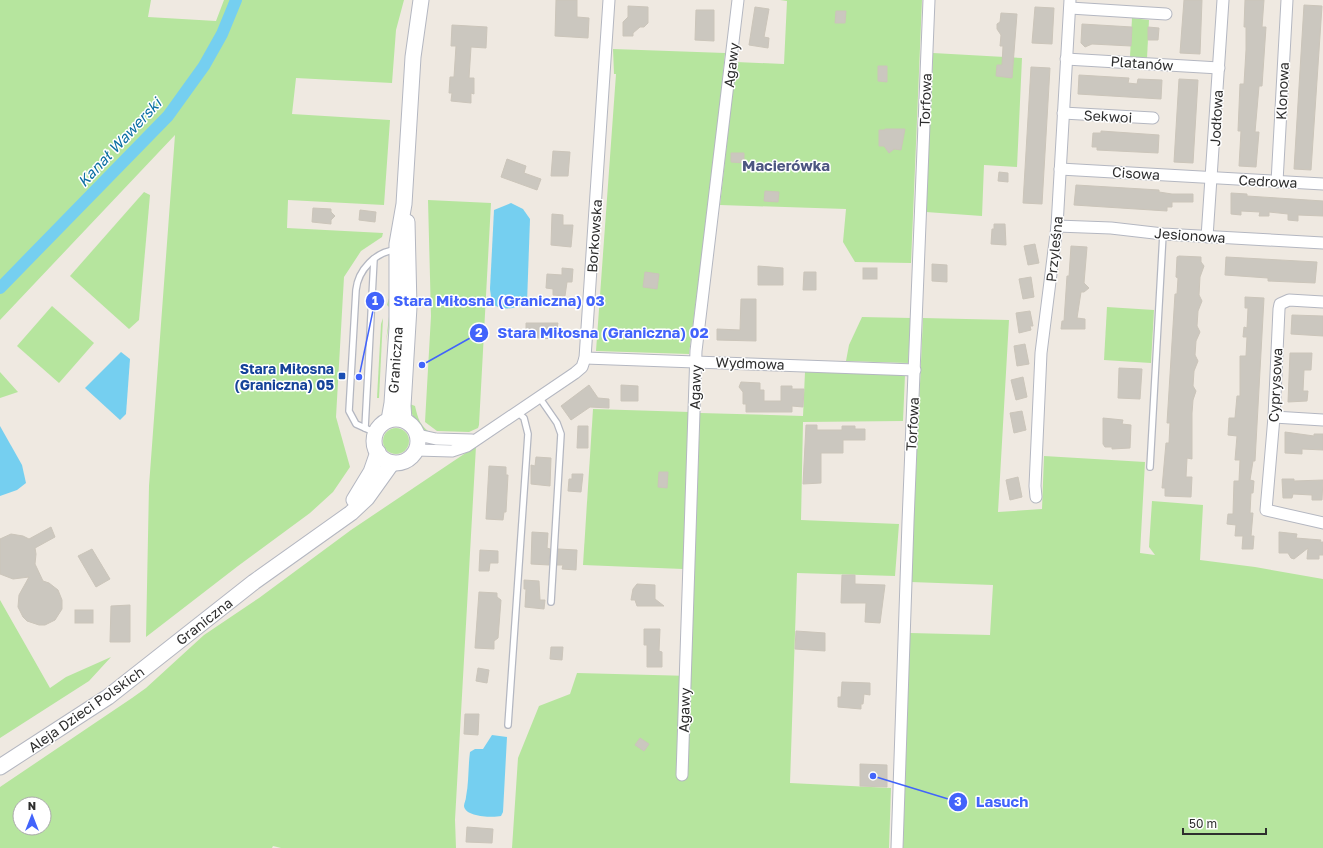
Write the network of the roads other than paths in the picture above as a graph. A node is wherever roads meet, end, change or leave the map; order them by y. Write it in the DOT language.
graph roads {
  1 [pos="421,0"];
  2 [pos="610,0"];
  3 [pos="738,0"];
  4 [pos="929,0"];
  5 [pos="1223,0"];
  6 [pos="1288,0"];
  7 [pos="1070,4"];
  8 [pos="1166,14"];
  9 [pos="1066,59"];
  10 [pos="1218,68"];
  11 [pos="1063,113"];
  12 [pos="1153,118"];
  13 [pos="1060,169"];
  14 [pos="1212,178"];
  15 [pos="1277,182"];
  16 [pos="1323,184"];
  17 [pos="1057,226"];
  18 [pos="1163,234"];
  19 [pos="1207,237"];
  20 [pos="1323,243"];
  21 [pos="402,252"];
  22 [pos="374,259"];
  23 [pos="1323,302"];
  24 [pos="585,358"];
  25 [pos="696,361"];
  26 [pos="915,370"];
  27 [pos="539,396"];
  28 [pos="517,412"];
  29 [pos="1274,417"];
  30 [pos="389,420"];
  31 [pos="404,420"];
  32 [pos="1323,420"];
  33 [pos="370,431"];
  34 [pos="417,443"];
  35 [pos="378,452"];
  36 [pos="392,463"];
  37 [pos="1150,468"];
  38 [pos="1036,497"];
  39 [pos="335,523"];
  40 [pos="1323,523"];
  41 [pos="551,602"];
  42 [pos="170,648"];
  43 [pos="508,725"];
  44 [pos="0,767"];
  45 [pos="682,776"];
  46 [pos="897,848"];
  1 -- 21 [label="street, Graniczna"];
  2 -- 24 [label="street, Borkowska"];
  3 -- 25 [label="street, Agawy"];
  4 -- 26 [label="street, Torfowa"];
  5 -- 10 [label="street, Jodłowa"];
  6 -- 15 [label="street, Klonowa"];
  7 -- 8 [label="street"];
  7 -- 9 [label="street, Przyleśna"];
  9 -- 10 [label="street, Platanów"];
  9 -- 11 [label="street, Przyleśna"];
  10 -- 14 [label="street, Jodłowa"];
  11 -- 12 [label="street, Sekwoi"];
  11 -- 13 [label="street, Przyleśna"];
  13 -- 14 [label="street, Cisowa"];
  13 -- 17 [label="street, Przyleśna"];
  14 -- 15 [label="street, Cedrowa"];
  14 -- 19 [label="street, Jodłowa"];
  15 -- 16 [label="street, Cedrowa"];
  17 -- 18 [label="street, Jesionowa"];
  17 -- 38 [label="street, Przyleśna"];
  18 -- 19 [label="street, Jesionowa"];
  18 -- 37 [label="lane"];
  19 -- 20 [label="street, Jesionowa"];
  21 -- 22 [label="lane"];
  21 -- 30 [label="street, Graniczna"];
  21 -- 31 [label="street, Graniczna"];
  22 -- 33 [label="lane"];
  22 -- 33 [label="lane"];
  23 -- 29 [label="street, Cyprysowa"];
  24 -- 25 [label="street, Wydmowa"];
  24 -- 27 [label="street"];
  25 -- 26 [label="street, Wydmowa"];
  25 -- 45 [label="street, Agawy"];
  26 -- 46 [label="street, Torfowa"];
  27 -- 28 [label="street"];
  27 -- 41 [label="lane"];
  28 -- 34 [label="street"];
  28 -- 43 [label="lane"];
  29 -- 32 [label="street"];
  29 -- 40 [label="street, Cyprysowa"];
  30 -- 31 [label="street"];
  30 -- 33 [label="street"];
  31 -- 34 [label="street"];
  33 -- 35 [label="street"];
  34 -- 36 [label="street"];
  35 -- 36 [label="street"];
  35 -- 39 [label="street, Graniczna"];
  36 -- 39 [label="street, Graniczna"];
  39 -- 42 [label="street, Graniczna"];
  42 -- 44 [label="street, Aleja Dzieci Polskich"];
}
